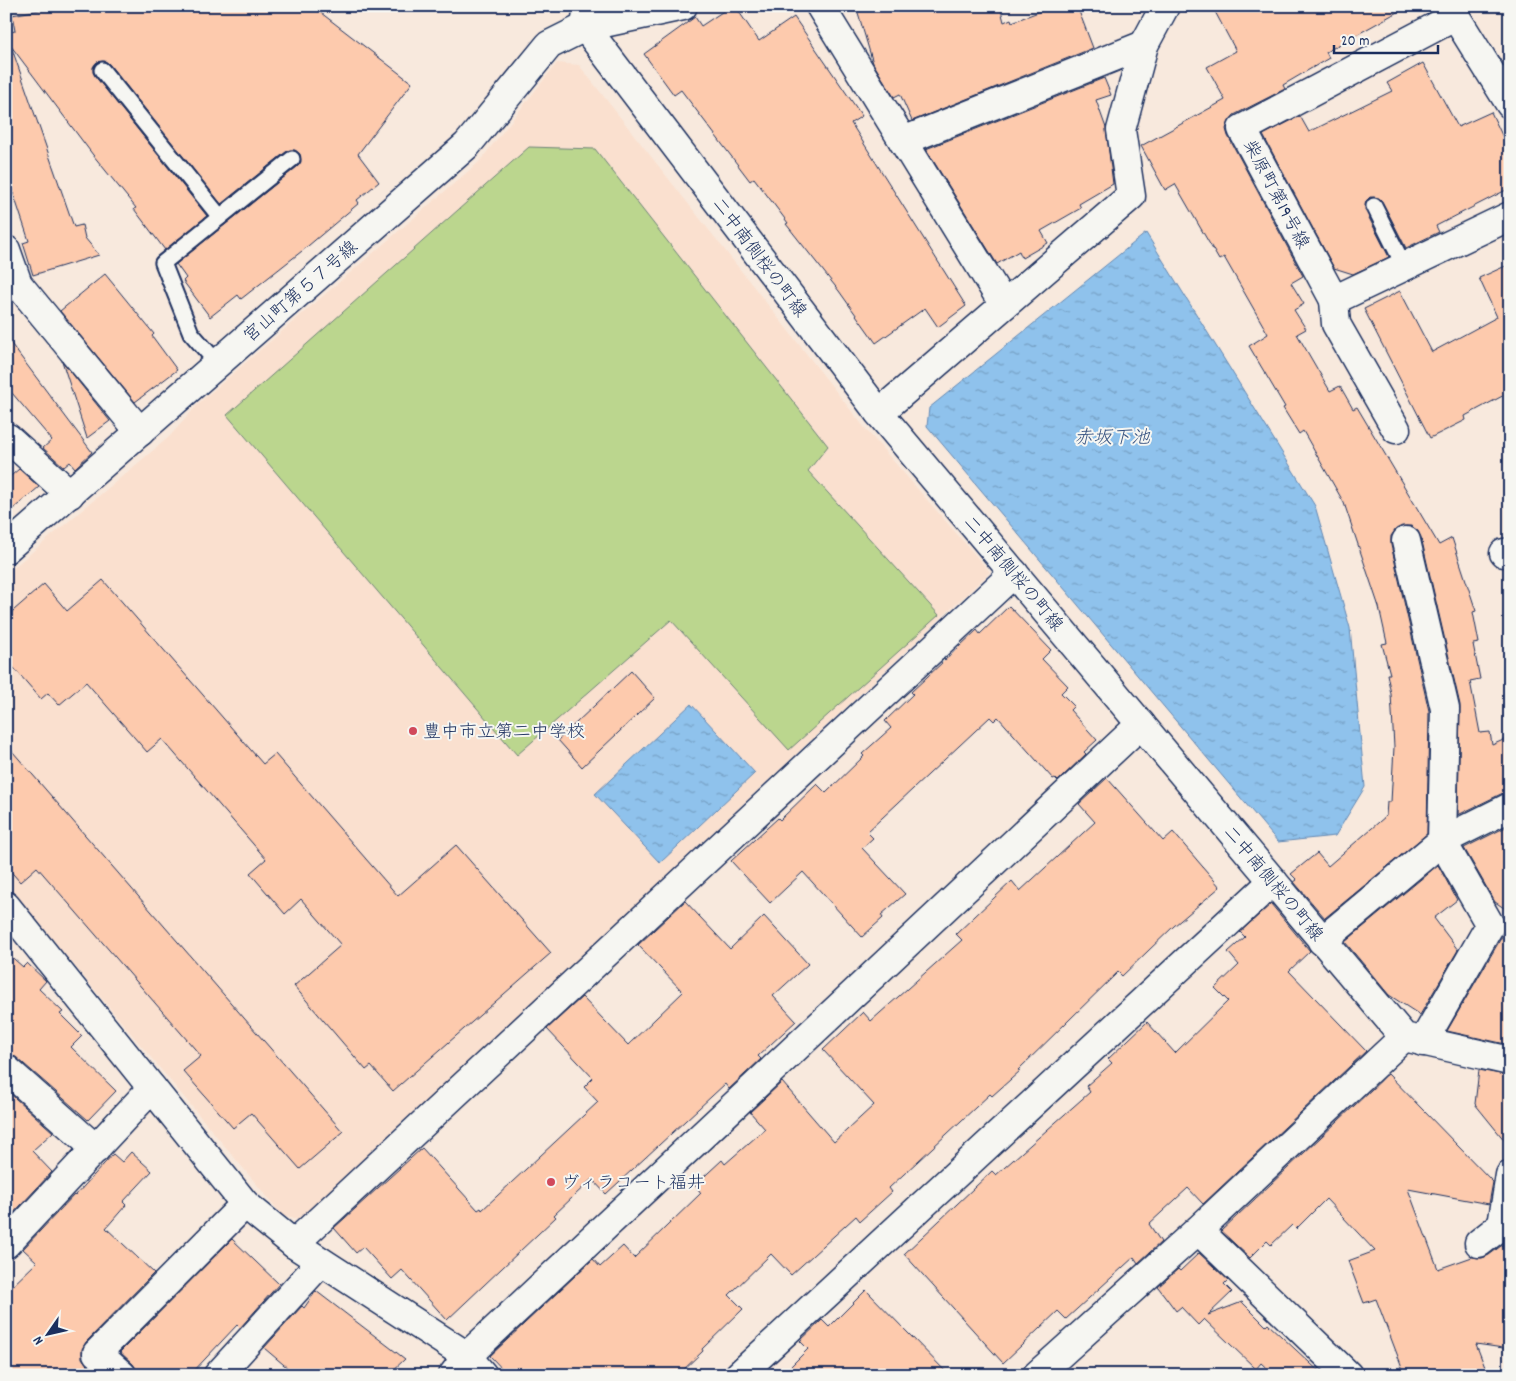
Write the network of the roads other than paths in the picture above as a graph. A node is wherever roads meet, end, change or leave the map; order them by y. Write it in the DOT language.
graph roads {
  1 [pos="683,6"];
  2 [pos="820,6"];
  3 [pos="1165,6"];
  4 [pos="1452,11"];
  5 [pos="586,17"];
  6 [pos="1144,45"];
  7 [pos="102,70"];
  8 [pos="1510,104"];
  9 [pos="903,141"];
  10 [pos="292,159"];
  11 [pos="1374,206"];
  12 [pos="1510,216"];
  13 [pos="220,217"];
  14 [pos="6,250"];
  15 [pos="1404,266"];
  16 [pos="1334,300"];
  17 [pos="1004,305"];
  18 [pos="218,364"];
  19 [pos="879,413"];
  20 [pos="1396,429"];
  21 [pos="140,432"];
  22 [pos="6,438"];
  23 [pos="70,494"];
  24 [pos="1406,541"];
  25 [pos="6,548"];
  26 [pos="1014,573"];
  27 [pos="1141,724"];
  28 [pos="1510,807"];
  29 [pos="1442,841"];
  30 [pos="1273,881"];
  31 [pos="6,906"];
  32 [pos="1322,940"];
  33 [pos="1413,1039"];
  34 [pos="1510,1061"];
  35 [pos="6,1069"];
  36 [pos="152,1088"];
  37 [pos="96,1149"];
  38 [pos="1510,1175"];
  39 [pos="245,1204"];
  40 [pos="1198,1230"];
  41 [pos="6,1244"];
  42 [pos="294,1244"];
  43 [pos="1479,1244"];
  44 [pos="321,1262"];
  45 [pos="468,1369"];
  46 [pos="740,1374"];
  47 [pos="122,1375"];
  48 [pos="218,1375"];
  49 [pos="1037,1375"];
  50 [pos="1348,1375"];
  1 -- 5 [label="street, 宮山町第５７号線"];
  2 -- 9 [label="street"];
  3 -- 6 [label="street"];
  4 -- 8 [label="street"];
  4 -- 16 [label="street, 柴原町第19号線"];
  5 -- 18 [label="street, 宮山町第５７号線"];
  5 -- 19 [label="street, 二中南側桜の町線"];
  6 -- 9 [label="street"];
  6 -- 17 [label="street"];
  7 -- 13 [label="lane"];
  9 -- 17 [label="street"];
  10 -- 13 [label="lane"];
  11 -- 15 [label="lane"];
  12 -- 15 [label="street"];
  13 -- 18 [label="lane"];
  14 -- 21 [label="street"];
  15 -- 16 [label="street"];
  16 -- 20 [label="street"];
  17 -- 19 [label="street"];
  18 -- 21 [label="street, 宮山町第５７号線"];
  19 -- 26 [label="street, 二中南側桜の町線"];
  21 -- 23 [label="street, 宮山町第５７号線"];
  22 -- 23 [label="street"];
  23 -- 25 [label="street, 宮山町第５７号線"];
  24 -- 29 [label="street"];
  26 -- 27 [label="street, 二中南側桜の町線"];
  26 -- 42 [label="street"];
  27 -- 30 [label="street, 二中南側桜の町線"];
  27 -- 45 [label="street"];
  28 -- 29 [label="street"];
  29 -- 32 [label="street"];
  29 -- 33 [label="street"];
  30 -- 32 [label="street, 二中南側桜の町線"];
  30 -- 46 [label="street"];
  31 -- 36 [label="street"];
  32 -- 33 [label="street, 二中南側桜の町線"];
  33 -- 34 [label="street"];
  33 -- 40 [label="street"];
  35 -- 37 [label="street"];
  36 -- 37 [label="street"];
  36 -- 39 [label="street"];
  37 -- 41 [label="street"];
  38 -- 43 [label="street"];
  39 -- 42 [label="street"];
  39 -- 47 [label="street"];
  40 -- 49 [label="street"];
  40 -- 50 [label="street"];
  42 -- 44 [label="street"];
  44 -- 45 [label="street"];
  44 -- 48 [label="street"];
}
